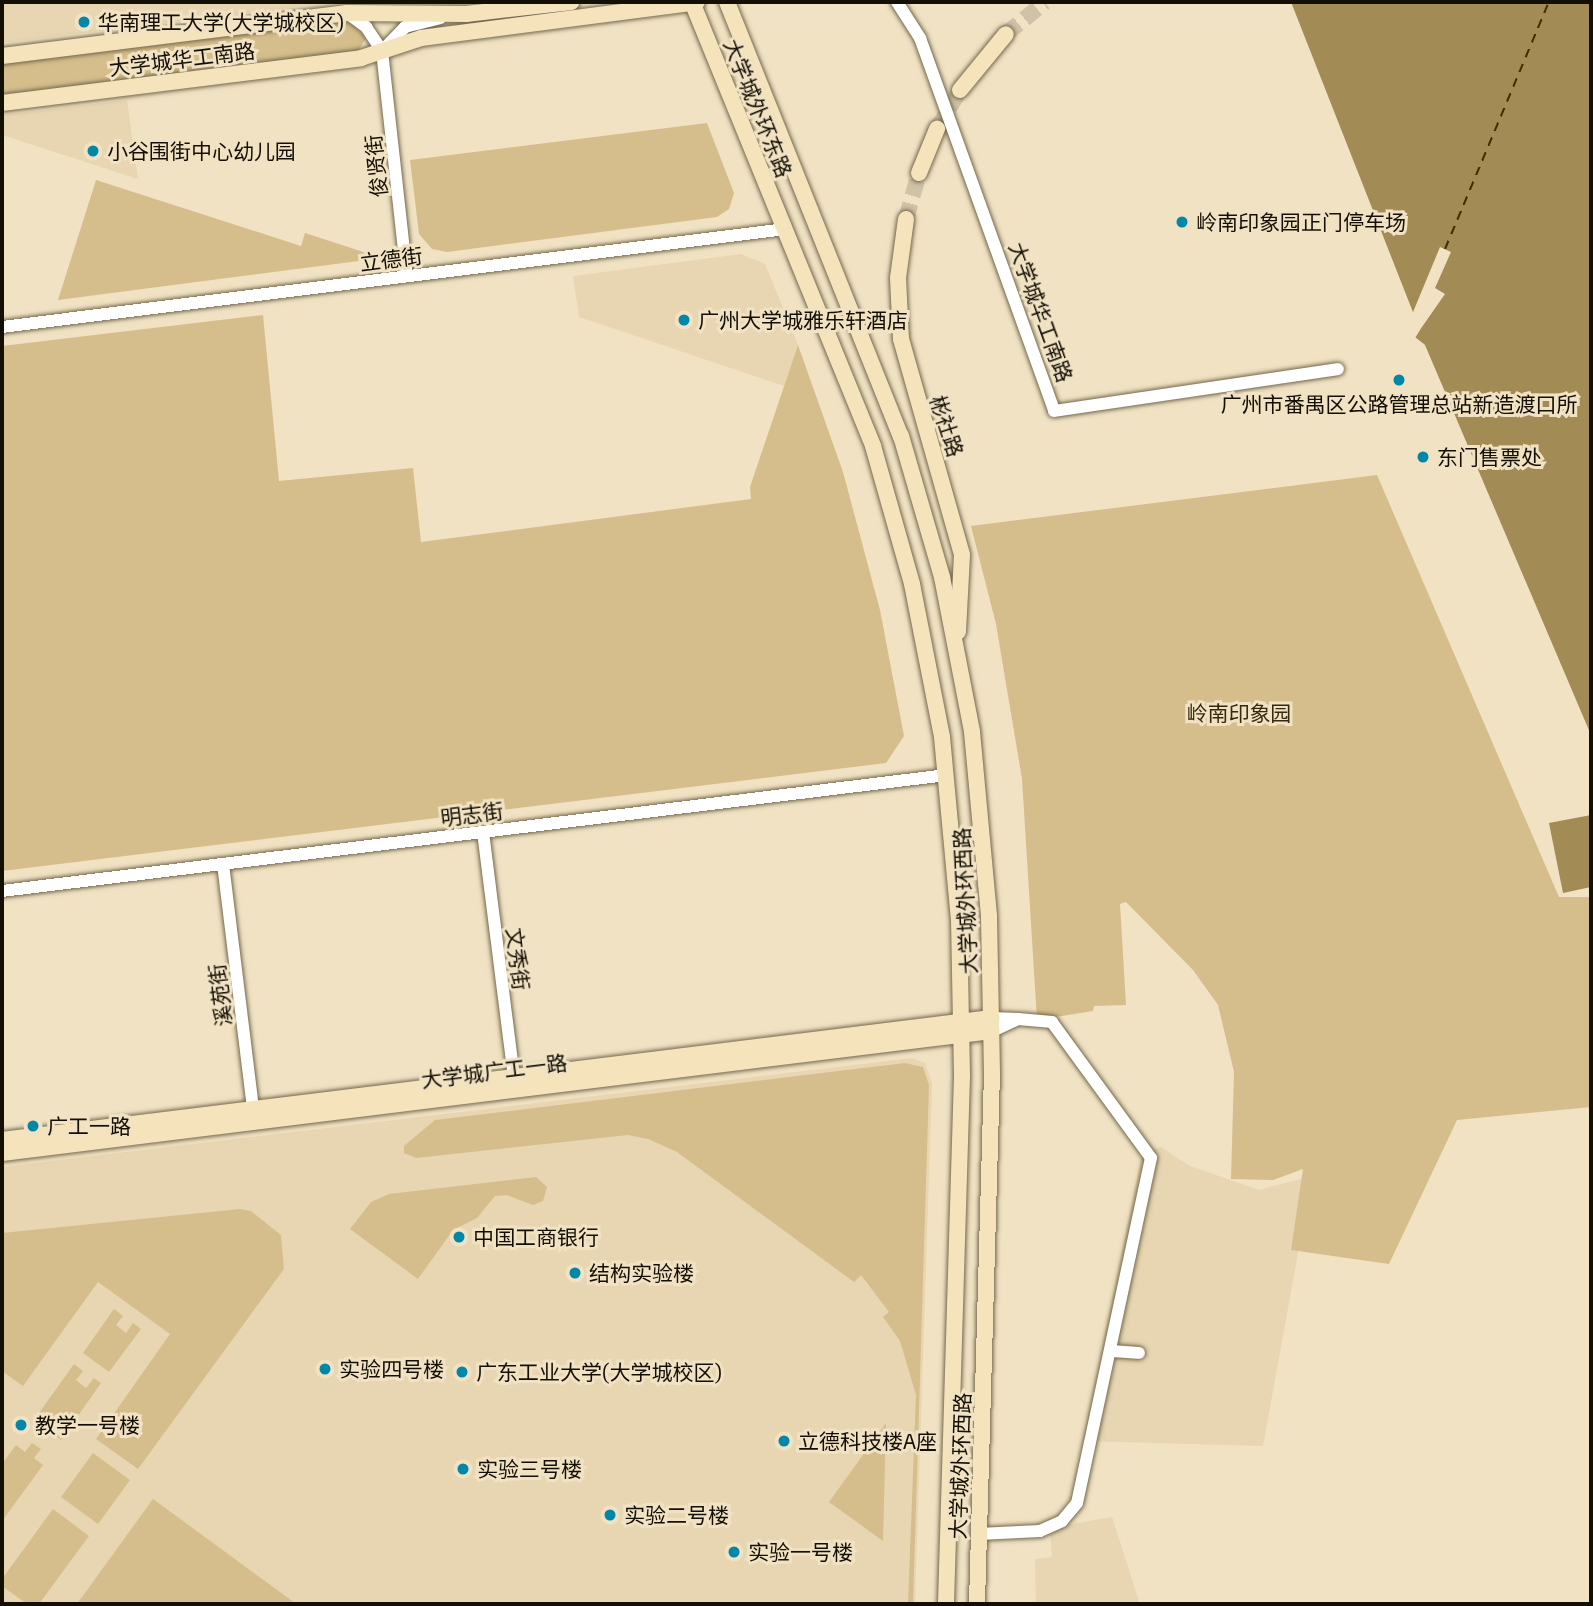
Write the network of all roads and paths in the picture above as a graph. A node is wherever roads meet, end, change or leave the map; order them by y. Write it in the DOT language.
graph roads {
  1 [pos="570,2"];
  2 [pos="727,2"];
  3 [pos="897,2"];
  4 [pos="694,3"];
  5 [pos="346,13"];
  6 [pos="466,14"];
  7 [pos="1006,34"];
  8 [pos="382,51"];
  9 [pos="2,56"];
  10 [pos="960,90"];
  11 [pos="2,103"];
  12 [pos="937,129"];
  13 [pos="919,173"];
  14 [pos="906,219"];
  15 [pos="818,220"];
  16 [pos="786,229"];
  17 [pos="407,276"];
  18 [pos="2,327"];
  19 [pos="1338,369"];
  20 [pos="956,645"];
  21 [pos="947,775"];
  22 [pos="483,832"];
  23 [pos="223,864"];
  24 [pos="2,891"];
  25 [pos="990,945"];
  26 [pos="960,946"];
  27 [pos="992,1025"];
  28 [pos="962,1028"];
  29 [pos="514,1083"];
  30 [pos="254,1115"];
  31 [pos="2,1140"];
  32 [pos="2,1153"];
  33 [pos="1111,1351"];
  34 [pos="1139,1353"];
  35 [pos="979,1534"];
  36 [pos="946,1604"];
  37 [pos="977,1604"];
  1 -- 6 [label="main road, 大学城华工南路"];
  2 -- 15 [label="main road, 大学城外环东路"];
  3 -- 19 [label="street, 大学城华工南路"];
  4 -- 8 [label="main road, 大学城华工南路"];
  4 -- 16 [label="main road, 大学城外环东路"];
  5 -- 6 [label="main road, 大学城华工南路"];
  5 -- 8 [label="street"];
  5 -- 9 [label="main road, 大学城华工南路"];
  6 -- 8 [label="street"];
  7 -- 10 [label="main road"];
  8 -- 11 [label="main road, 大学城华工南路"];
  8 -- 17 [label="street, 俊贤街"];
  12 -- 13 [label="main road"];
  14 -- 20 [label="main road, 彬社路"];
  15 -- 20 [label="main road, 大学城外环西路"];
  16 -- 17 [label="street, 立德街"];
  16 -- 21 [label="main road, 大学城外环西路"];
  17 -- 18 [label="street, 立德街"];
  20 -- 25 [label="main road, 大学城外环西路"];
  21 -- 22 [label="street, 明志街"];
  21 -- 26 [label="main road, 大学城外环西路"];
  22 -- 23 [label="street, 明志街"];
  22 -- 29 [label="street, 文秀街"];
  23 -- 24 [label="street, 明志街"];
  23 -- 30 [label="street, 溪苑街"];
  25 -- 26 [label="main road"];
  25 -- 27 [label="main road, 大学城外环西路"];
  26 -- 28 [label="main road, 大学城外环西路"];
  27 -- 28 [label="main road, 大学城广工一路"];
  27 -- 33 [label="street"];
  27 -- 35 [label="main road, 大学城外环西路"];
  28 -- 29 [label="main road, 大学城广工一路"];
  28 -- 36 [label="main road, 大学城外环西路"];
  29 -- 30 [label="main road, 大学城广工一路"];
  30 -- 31 [label="main road, 大学城广工一路"];
  30 -- 32 [label="main road, 大学城广工一路"];
  33 -- 34 [label="street"];
  33 -- 35 [label="street"];
  35 -- 37 [label="main road, 大学城外环西路"];
}
